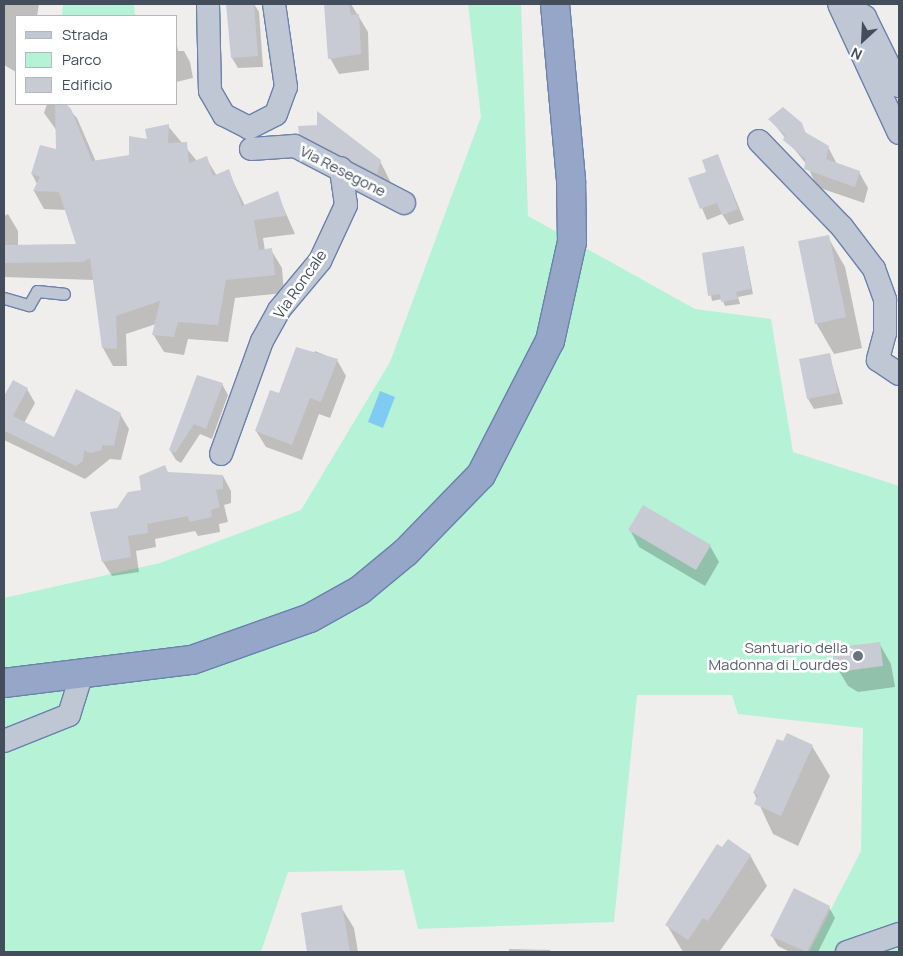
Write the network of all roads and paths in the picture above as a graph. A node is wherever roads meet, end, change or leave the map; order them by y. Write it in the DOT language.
graph roads {
  1 [pos="208,4"];
  2 [pos="274,4"];
  3 [pos="555,4"];
  4 [pos="839,4"];
  5 [pos="845,4"];
  6 [pos="899,86"];
  7 [pos="261,122"];
  8 [pos="899,134"];
  9 [pos="759,141"];
  10 [pos="341,168"];
  11 [pos="404,203"];
  12 [pos="64,294"];
  13 [pos="4,298"];
  14 [pos="899,374"];
  15 [pos="221,454"];
  16 [pos="82,674"];
  17 [pos="4,683"];
  18 [pos="4,741"];
  19 [pos="899,934"];
  20 [pos="847,952"];
  1 -- 7 [label="street"];
  2 -- 7 [label="street"];
  3 -- 16 [label="highway"];
  4 -- 8 [label="street"];
  5 -- 6 [label="street"];
  7 -- 10 [label="street, Via Resegone"];
  9 -- 14 [label="street"];
  10 -- 11 [label="street, Via Resegone"];
  10 -- 15 [label="street, Via Roncale"];
  12 -- 13 [label="lane"];
  16 -- 17 [label="highway"];
  16 -- 18 [label="street"];
  19 -- 20 [label="street"];
}
